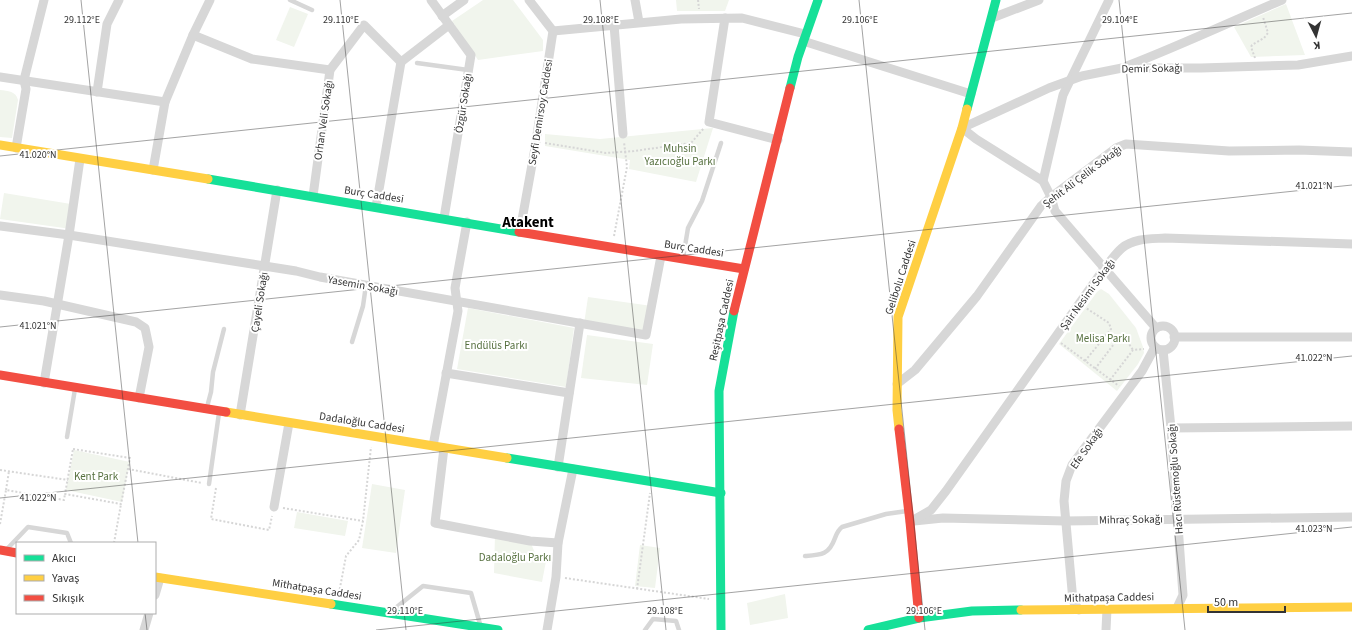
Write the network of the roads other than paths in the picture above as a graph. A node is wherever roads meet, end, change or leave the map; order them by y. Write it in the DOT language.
graph roads {
  1 [pos="44,0"];
  2 [pos="119,0"];
  3 [pos="210,0"];
  4 [pos="290,0"];
  5 [pos="431,0"];
  6 [pos="464,0"];
  7 [pos="529,0"];
  8 [pos="635,0"];
  9 [pos="818,0"];
  10 [pos="996,0"];
  11 [pos="1039,0"];
  12 [pos="1109,0"];
  13 [pos="1282,0"];
  14 [pos="1261,6"];
  15 [pos="312,10"];
  16 [pos="442,16"];
  17 [pos="725,18"];
  18 [pos="992,18"];
  19 [pos="639,22"];
  20 [pos="449,25"];
  21 [pos="614,25"];
  22 [pos="553,31"];
  23 [pos="193,35"];
  24 [pos="804,38"];
  25 [pos="1352,56"];
  26 [pos="401,62"];
  27 [pos="417,63"];
  28 [pos="1122,68"];
  29 [pos="330,70"];
  30 [pos="468,70"];
  31 [pos="0,77"];
  32 [pos="24,80"];
  33 [pos="1069,81"];
  34 [pos="98,92"];
  35 [pos="972,94"];
  36 [pos="165,102"];
  37 [pos="962,128"];
  38 [pos="623,134"];
  39 [pos="778,140"];
  40 [pos="721,143"];
  41 [pos="0,146"];
  42 [pos="16,148"];
  43 [pos="1352,152"];
  44 [pos="80,159"];
  45 [pos="153,170"];
  46 [pos="1043,181"];
  47 [pos="277,190"];
  48 [pos="313,196"];
  49 [pos="1051,197"];
  50 [pos="376,207"];
  51 [pos="444,218"];
  52 [pos="466,222"];
  53 [pos="0,226"];
  54 [pos="520,231"];
  55 [pos="70,235"];
  56 [pos="1352,244"];
  57 [pos="661,256"];
  58 [pos="682,259"];
  59 [pos="264,266"];
  60 [pos="744,268"];
  61 [pos="1104,269"];
  62 [pos="366,285"];
  63 [pos="0,295"];
  64 [pos="457,301"];
  65 [pos="57,305"];
  66 [pos="580,323"];
  67 [pos="1156,328"];
  68 [pos="224,329"];
  69 [pos="1174,337"];
  70 [pos="1352,337"];
  71 [pos="352,342"];
  72 [pos="1157,350"];
  73 [pos="446,373"];
  74 [pos="0,375"];
  75 [pos="44,383"];
  76 [pos="897,384"];
  77 [pos="76,388"];
  78 [pos="569,393"];
  79 [pos="139,398"];
  80 [pos="206,409"];
  81 [pos="220,411"];
  82 [pos="240,415"];
  83 [pos="289,422"];
  84 [pos="1352,426"];
  85 [pos="1171,428"];
  86 [pos="67,437"];
  87 [pos="432,446"];
  88 [pos="444,448"];
  89 [pos="558,467"];
  90 [pos="573,469"];
  91 [pos="209,484"];
  92 [pos="721,493"];
  93 [pos="274,507"];
  94 [pos="909,510"];
  95 [pos="1352,517"];
  96 [pos="1178,519"];
  97 [pos="1065,521"];
  98 [pos="910,522"];
  99 [pos="71,542"];
  100 [pos="558,543"];
  101 [pos="3,550"];
  102 [pos="16,553"];
  103 [pos="805,556"];
  104 [pos="158,577"];
  105 [pos="156,589"];
  106 [pos="1352,607"];
  107 [pos="1177,608"];
  108 [pos="1107,609"];
  109 [pos="1079,610"];
  110 [pos="390,612"];
  111 [pos="149,614"];
  112 [pos="919,618"];
  113 [pos="481,627"];
  114 [pos="144,630"];
  115 [pos="498,630"];
  116 [pos="547,630"];
  117 [pos="645,630"];
  118 [pos="679,630"];
  119 [pos="721,630"];
  120 [pos="868,630"];
  121 [pos="1106,630"];
  1 -- 32 [label="street"];
  2 -- 34 [label="street"];
  3 -- 23 [label="street"];
  4 -- 15 [label="lane"];
  5 -- 16 [label="street, Özgür Sokağı"];
  6 -- 16 [label="street"];
  7 -- 22 [label="street"];
  8 -- 19 [label="street"];
  9 -- 24 [label="street, Reşitpaşa Caddesi"];
  10 -- 18 [label="street, Gelibolu Caddesi"];
  11 -- 18 [label="street"];
  12 -- 33 [label="street"];
  13 -- 14 [label="street"];
  14 -- 28 [label="street"];
  16 -- 20 [label="street, Özgür Sokağı"];
  17 -- 19 [label="street"];
  17 -- 24 [label="street"];
  17 -- 39 [label="street"];
  18 -- 35 [label="street, Gelibolu Caddesi"];
  19 -- 21 [label="street"];
  20 -- 26 [label="street"];
  20 -- 30 [label="street, Özgür Sokağı"];
  21 -- 22 [label="street"];
  21 -- 38 [label="street"];
  22 -- 54 [label="street, Seyfi Demirsoy Caddesi"];
  23 -- 29 [label="street"];
  23 -- 36 [label="street"];
  24 -- 35 [label="street"];
  24 -- 39 [label="street, Reşitpaşa Caddesi"];
  25 -- 28 [label="street, Demir Sokağı"];
  26 -- 29 [label="street, Orhan Veli Sokağı"];
  26 -- 50 [label="street"];
  27 -- 30 [label="lane"];
  28 -- 33 [label="street, Demir Sokağı"];
  29 -- 48 [label="street, Orhan Veli Sokağı"];
  30 -- 51 [label="street, Özgür Sokağı"];
  31 -- 32 [label="street"];
  32 -- 34 [label="street"];
  32 -- 42 [label="street"];
  33 -- 37 [label="street, Demir Sokağı"];
  33 -- 46 [label="street"];
  34 -- 36 [label="street"];
  35 -- 37 [label="street, Gelibolu Caddesi"];
  36 -- 45 [label="street"];
  37 -- 46 [label="street"];
  37 -- 76 [label="street, Gelibolu Caddesi"];
  39 -- 60 [label="street, Reşitpaşa Caddesi"];
  40 -- 58 [label="lane"];
  41 -- 42 [label="street, Burç Caddesi"];
  42 -- 44 [label="street, Burç Caddesi"];
  43 -- 49 [label="street, Şehit Ali Çelik Sokağı"];
  44 -- 45 [label="street, Burç Caddesi"];
  44 -- 55 [label="street"];
  45 -- 47 [label="street, Burç Caddesi"];
  46 -- 49 [label="street"];
  47 -- 48 [label="street, Burç Caddesi"];
  47 -- 59 [label="street, Çayeli Sokağı"];
  48 -- 50 [label="street, Burç Caddesi"];
  49 -- 61 [label="street"];
  49 -- 76 [label="street, Şehit Ali Çelik Sokağı"];
  50 -- 51 [label="street, Burç Caddesi"];
  51 -- 52 [label="street, Burç Caddesi"];
  52 -- 54 [label="street, Burç Caddesi"];
  52 -- 64 [label="street"];
  53 -- 55 [label="street, Yasemin Sokağı"];
  54 -- 57 [label="street, Burç Caddesi"];
  55 -- 59 [label="street, Yasemin Sokağı"];
  55 -- 65 [label="street"];
  56 -- 61 [label="street, Şair Nesimi Sokağı"];
  57 -- 58 [label="street, Burç Caddesi"];
  57 -- 66 [label="street, Yasemin Sokağı"];
  58 -- 60 [label="street, Burç Caddesi"];
  59 -- 62 [label="street, Yasemin Sokağı"];
  59 -- 82 [label="street, Çayeli Sokağı"];
  60 -- 92 [label="street, Reşitpaşa Caddesi"];
  61 -- 67 [label="street"];
  61 -- 98 [label="street, Şair Nesimi Sokağı"];
  62 -- 64 [label="street, Yasemin Sokağı"];
  62 -- 71 [label="lane"];
  63 -- 65 [label="street"];
  64 -- 66 [label="street, Yasemin Sokağı"];
  64 -- 73 [label="street"];
  65 -- 75 [label="street"];
  65 -- 79 [label="street"];
  66 -- 78 [label="street"];
  67 -- 69 [label="street"];
  67 -- 72 [label="street, Efe Sokağı"];
  68 -- 80 [label="lane"];
  69 -- 70 [label="street"];
  69 -- 72 [label="street, Efe Sokağı"];
  72 -- 85 [label="street, Hacı Rüstemoğlu Sokağı"];
  72 -- 97 [label="street, Efe Sokağı"];
  73 -- 78 [label="street"];
  73 -- 87 [label="street"];
  74 -- 75 [label="street, Dadaloğlu Caddesi"];
  75 -- 77 [label="street, Dadaloğlu Caddesi"];
  76 -- 94 [label="street, Gelibolu Caddesi"];
  77 -- 79 [label="street, Dadaloğlu Caddesi"];
  77 -- 86 [label="lane"];
  78 -- 89 [label="street"];
  79 -- 80 [label="street, Dadaloğlu Caddesi"];
  80 -- 81 [label="street, Dadaloğlu Caddesi"];
  81 -- 82 [label="street, Dadaloğlu Caddesi"];
  81 -- 91 [label="lane"];
  82 -- 83 [label="street, Dadaloğlu Caddesi"];
  83 -- 87 [label="street, Dadaloğlu Caddesi"];
  83 -- 93 [label="street"];
  84 -- 85 [label="street"];
  85 -- 96 [label="street, Hacı Rüstemoğlu Sokağı"];
  87 -- 88 [label="street, Dadaloğlu Caddesi"];
  88 -- 89 [label="street, Dadaloğlu Caddesi"];
  88 -- 100 [label="street"];
  89 -- 90 [label="street, Dadaloğlu Caddesi"];
  90 -- 92 [label="street, Dadaloğlu Caddesi"];
  90 -- 100 [label="street"];
  92 -- 119 [label="street, Reşitpaşa Caddesi"];
  94 -- 98 [label="street, Gelibolu Caddesi"];
  94 -- 103 [label="lane"];
  95 -- 96 [label="street, Mihraç Sokağı"];
  96 -- 97 [label="street, Mihraç Sokağı"];
  96 -- 107 [label="street, Hacı Rüstemoğlu Sokağı"];
  97 -- 98 [label="street, Mihraç Sokağı"];
  97 -- 109 [label="street, Efe Sokağı"];
  98 -- 112 [label="street, Gelibolu Caddesi"];
  99 -- 101 [label="lane"];
  100 -- 116 [label="street"];
  101 -- 102 [label="street"];
  104 -- 105 [label="street"];
  104 -- 110 [label="street, Mithatpaşa Caddesi"];
  106 -- 107 [label="street, Mithatpaşa Caddesi"];
  107 -- 108 [label="street, Mithatpaşa Caddesi"];
  108 -- 109 [label="street, Mithatpaşa Caddesi"];
  108 -- 121 [label="street"];
  109 -- 112 [label="street, Mithatpaşa Caddesi"];
  110 -- 113 [label="street, Mithatpaşa Caddesi"];
  110 -- 113 [label="lane"];
  111 -- 114 [label="street"];
  112 -- 120 [label="street, Mithatpaşa Caddesi"];
  113 -- 115 [label="street, Mithatpaşa Caddesi"];
  117 -- 118 [label="lane"];
}
